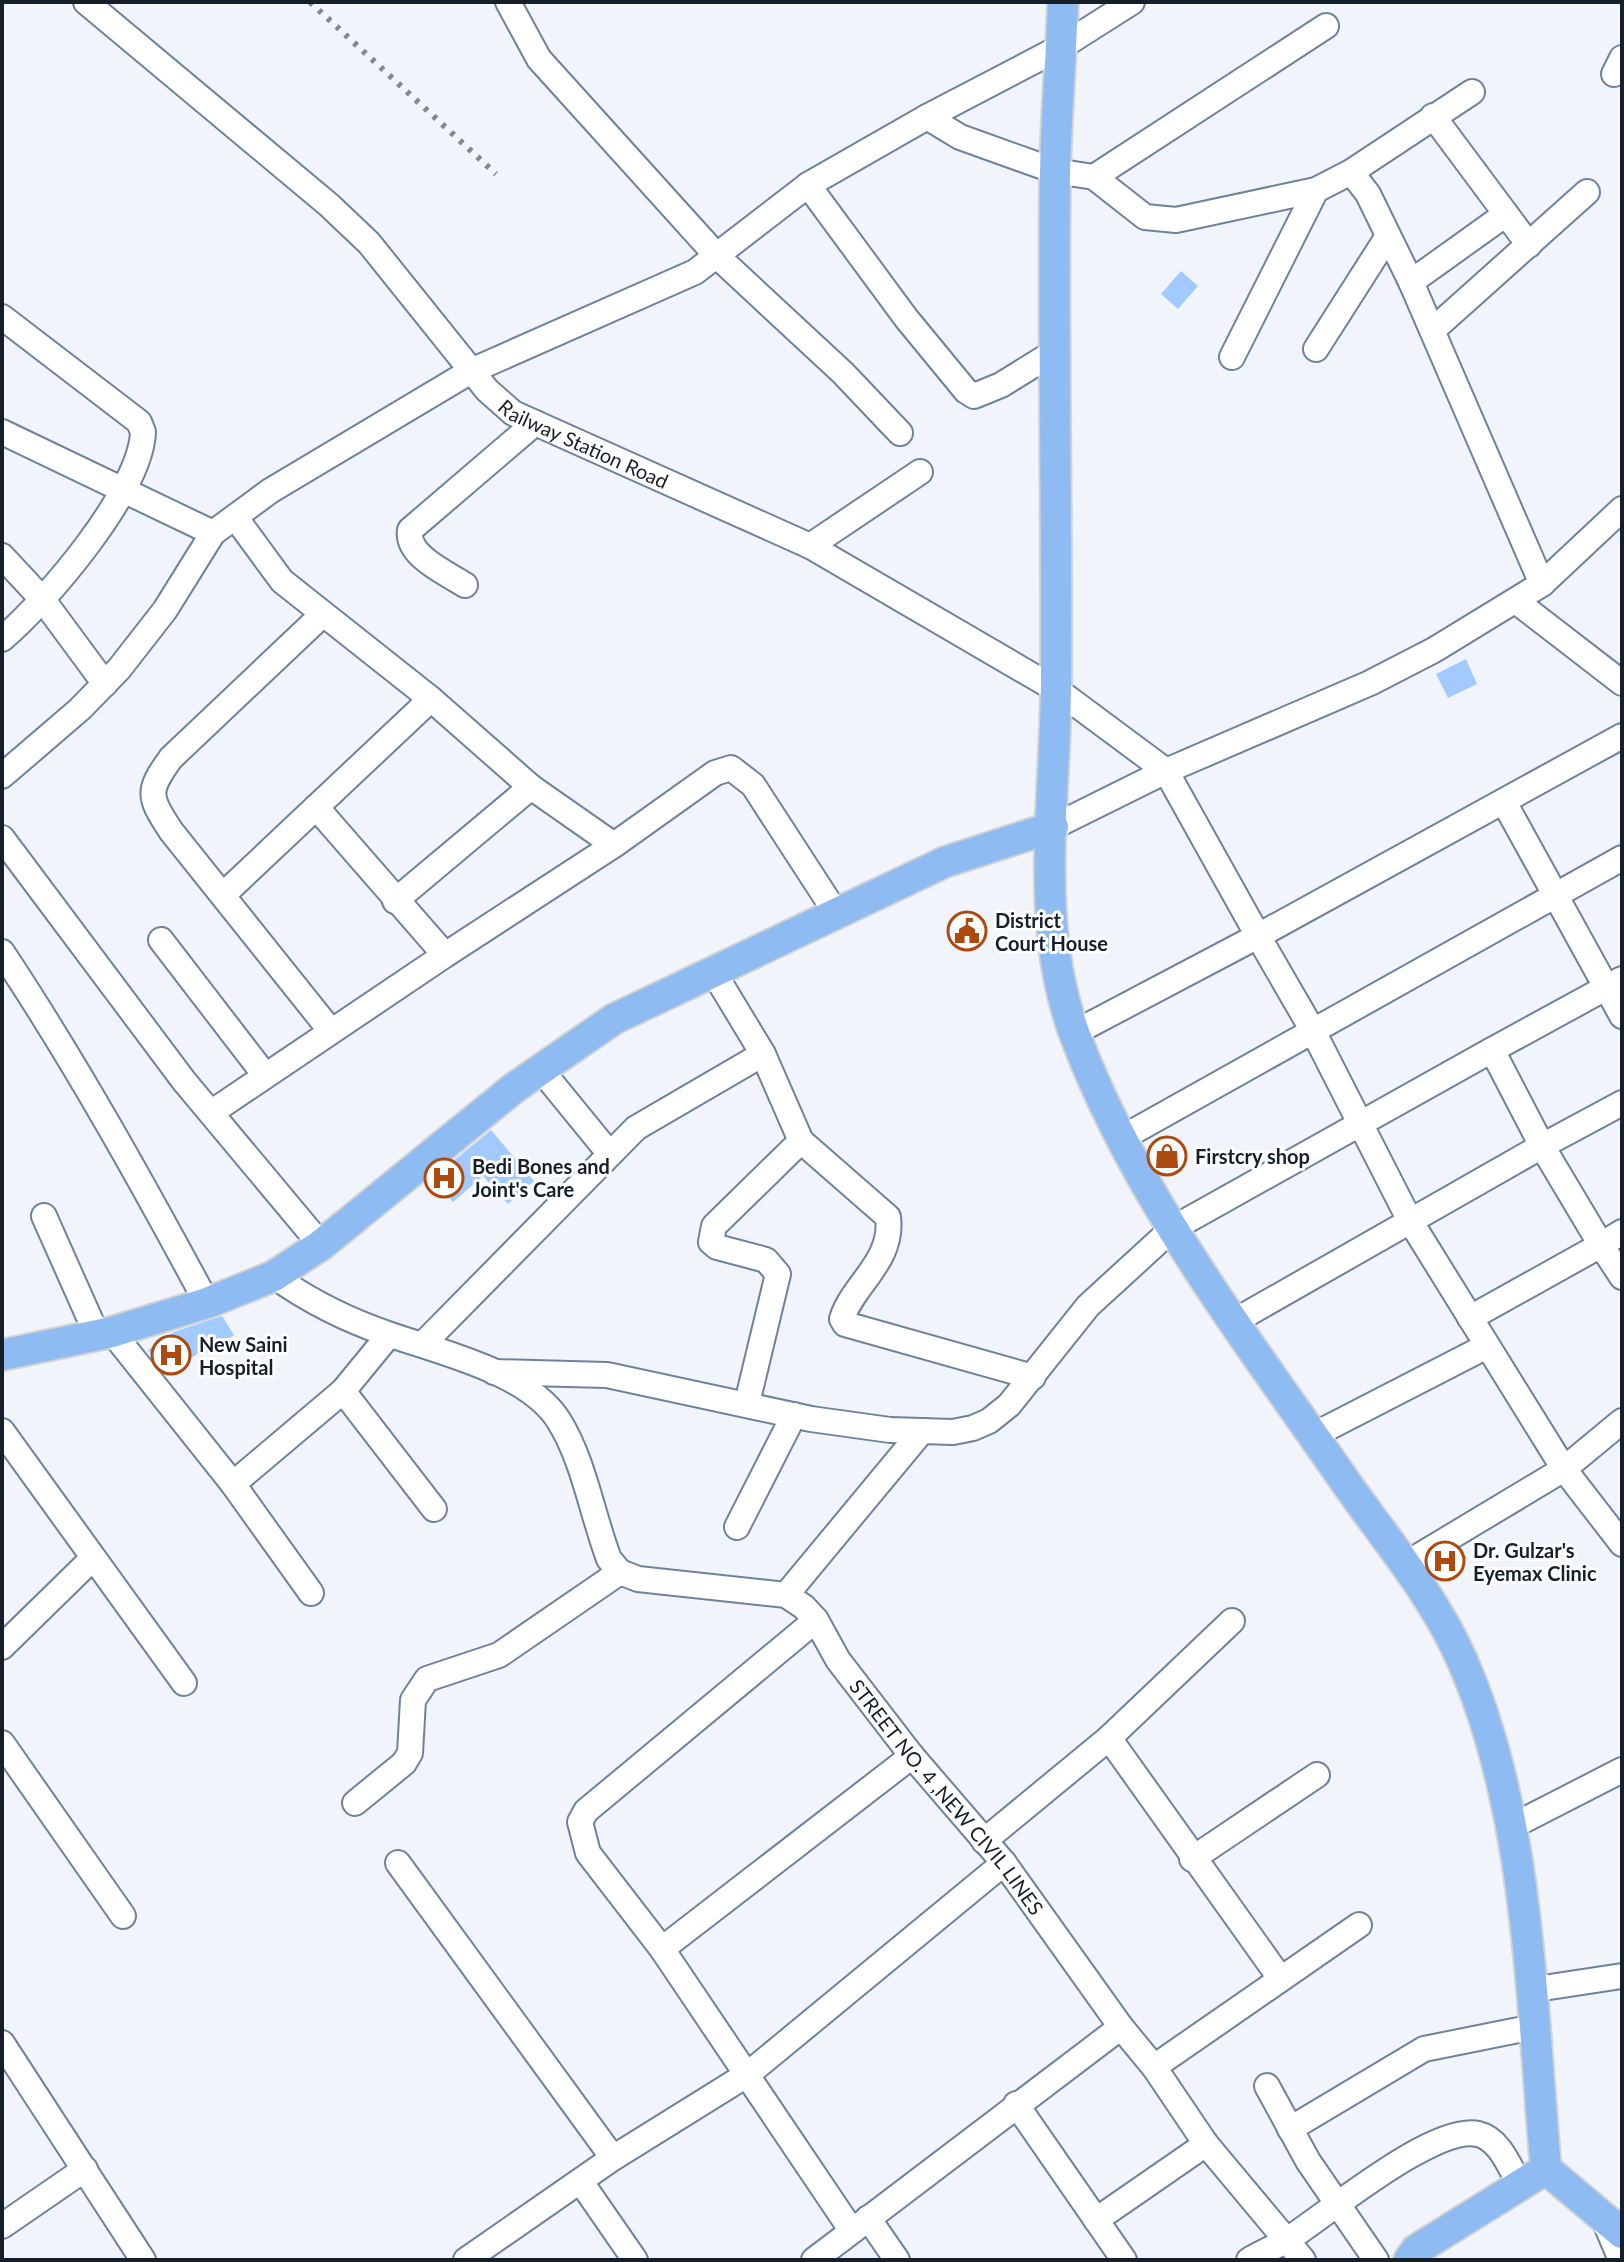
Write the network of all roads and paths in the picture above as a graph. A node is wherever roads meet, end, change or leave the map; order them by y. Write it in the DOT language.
graph roads {
  1 [pos="86,2"];
  2 [pos="508,2"];
  3 [pos="1063,2"];
  4 [pos="1132,2"];
  5 [pos="1326,26"];
  6 [pos="1061,47"];
  7 [pos="1472,92"];
  8 [pos="1433,116"];
  9 [pos="927,117"];
  10 [pos="1055,171"];
  11 [pos="1351,172"];
  12 [pos="1094,177"];
  13 [pos="808,185"];
  14 [pos="1316,190"];
  15 [pos="1587,192"];
  16 [pos="1506,214"];
  17 [pos="1388,236"];
  18 [pos="1529,245"];
  19 [pos="717,256"];
  20 [pos="1411,282"];
  21 [pos="2,317"];
  22 [pos="1434,329"];
  23 [pos="1316,349"];
  24 [pos="1056,351"];
  25 [pos="1232,357"];
  26 [pos="471,371"];
  27 [pos="535,423"];
  28 [pos="900,433"];
  29 [pos="6,443"];
  30 [pos="920,472"];
  31 [pos="122,490"];
  32 [pos="1622,509"];
  33 [pos="235,517"];
  34 [pos="213,533"];
  35 [pos="810,546"];
  36 [pos="2,556"];
  37 [pos="1542,584"];
  38 [pos="465,585"];
  39 [pos="43,600"];
  40 [pos="1517,602"];
  41 [pos="322,615"];
  42 [pos="2,639"];
  43 [pos="1622,683"];
  44 [pos="105,684"];
  45 [pos="1057,690"];
  46 [pos="431,699"];
  47 [pos="1622,736"];
  48 [pos="1166,771"];
  49 [pos="2,776"];
  50 [pos="531,787"];
  51 [pos="1504,802"];
  52 [pos="316,807"];
  53 [pos="1053,827"];
  54 [pos="2,838"];
  55 [pos="614,845"];
  56 [pos="1622,858"];
  57 [pos="223,895"];
  58 [pos="1555,895"];
  59 [pos="395,901"];
  60 [pos="836,913"];
  61 [pos="1258,936"];
  62 [pos="161,940"];
  63 [pos="2,952"];
  64 [pos="445,955"];
  65 [pos="714,973"];
  66 [pos="1614,984"];
  67 [pos="1622,1016"];
  68 [pos="330,1030"];
  69 [pos="1313,1031"];
  70 [pos="1074,1033"];
  71 [pos="1492,1050"];
  72 [pos="763,1054"];
  73 [pos="542,1071"];
  74 [pos="264,1074"];
  75 [pos="1622,1103"];
  76 [pos="212,1112"];
  77 [pos="1359,1126"];
  78 [pos="1122,1138"];
  79 [pos="801,1141"];
  80 [pos="1542,1146"];
  81 [pos="609,1153"];
  82 [pos="44,1216"];
  83 [pos="1409,1219"];
  84 [pos="1172,1229"];
  85 [pos="1622,1232"];
  86 [pos="321,1245"];
  87 [pos="1601,1245"];
  88 [pos="274,1276"];
  89 [pos="1622,1277"];
  90 [pos="207,1303"];
  91 [pos="1470,1318"];
  92 [pos="1235,1321"];
  93 [pos="105,1334"];
  94 [pos="389,1335"];
  95 [pos="423,1344"];
  96 [pos="1487,1346"];
  97 [pos="2,1355"];
  98 [pos="494,1372"];
  99 [pos="1033,1377"];
  100 [pos="343,1391"];
  101 [pos="747,1403"];
  102 [pos="794,1415"];
  103 [pos="1622,1421"];
  104 [pos="2,1431"];
  105 [pos="922,1431"];
  106 [pos="1314,1435"];
  107 [pos="1564,1469"];
  108 [pos="233,1484"];
  109 [pos="434,1509"];
  110 [pos="737,1527"];
  111 [pos="1622,1544"];
  112 [pos="93,1558"];
  113 [pos="1404,1565"];
  114 [pos="620,1572"];
  115 [pos="311,1593"];
  116 [pos="786,1595"];
  117 [pos="816,1620"];
  118 [pos="1232,1621"];
  119 [pos="2,1647"];
  120 [pos="184,1683"];
  121 [pos="1109,1738"];
  122 [pos="2,1743"];
  123 [pos="912,1756"];
  124 [pos="1622,1770"];
  125 [pos="1317,1775"];
  126 [pos="355,1803"];
  127 [pos="1513,1826"];
  128 [pos="984,1841"];
  129 [pos="1192,1859"];
  130 [pos="398,1863"];
  131 [pos="1004,1863"];
  132 [pos="123,1916"];
  133 [pos="1359,1925"];
  134 [pos="662,1949"];
  135 [pos="1622,1976"];
  136 [pos="1280,1978"];
  137 [pos="1530,1990"];
  138 [pos="1121,2027"];
  139 [pos="1533,2027"];
  140 [pos="2,2043"];
  141 [pos="1154,2067"];
  142 [pos="748,2074"];
  143 [pos="1267,2086"];
  144 [pos="1016,2104"];
  145 [pos="1290,2129"];
  146 [pos="1206,2144"];
  147 [pos="613,2158"];
  148 [pos="85,2169"];
  149 [pos="1546,2169"];
  150 [pos="581,2182"];
  151 [pos="1520,2185"];
  152 [pos="1336,2204"];
  153 [pos="1096,2220"];
  154 [pos="860,2225"];
  155 [pos="2,2226"];
  156 [pos="1614,2228"];
  157 [pos="1287,2239"];
  158 [pos="143,2260"];
  159 [pos="466,2260"];
  160 [pos="635,2260"];
  161 [pos="814,2260"];
  162 [pos="897,2260"];
  163 [pos="1124,2260"];
  164 [pos="1249,2260"];
  165 [pos="1303,2260"];
  166 [pos="1376,2260"];
  167 [pos="1409,2260"];
  168 [pos="1621,2260"];
  1 -- 26 [label="street, Railway Station Road"];
  2 -- 19 [label="street"];
  3 -- 6 [label="main road"];
  4 -- 6 [label="street"];
  5 -- 12 [label="street"];
  6 -- 9 [label="street"];
  6 -- 10 [label="main road"];
  7 -- 8 [label="street"];
  8 -- 11 [label="street"];
  8 -- 16 [label="street"];
  9 -- 10 [label="street"];
  9 -- 13 [label="street"];
  10 -- 12 [label="street"];
  10 -- 24 [label="main road"];
  11 -- 14 [label="street"];
  11 -- 17 [label="street"];
  12 -- 14 [label="street"];
  13 -- 19 [label="street"];
  13 -- 24 [label="street"];
  14 -- 25 [label="street"];
  15 -- 18 [label="street"];
  16 -- 18 [label="street"];
  16 -- 20 [label="street"];
  17 -- 20 [label="street"];
  17 -- 23 [label="street"];
  18 -- 22 [label="street"];
  19 -- 26 [label="street"];
  19 -- 28 [label="street"];
  20 -- 22 [label="street"];
  21 -- 31 [label="street"];
  22 -- 37 [label="street"];
  24 -- 45 [label="main road"];
  26 -- 27 [label="street, Railway Station Road"];
  26 -- 33 [label="street"];
  27 -- 35 [label="street, Railway Station Road"];
  27 -- 38 [label="street"];
  29 -- 31 [label="street"];
  30 -- 35 [label="street"];
  31 -- 34 [label="street"];
  31 -- 39 [label="street"];
  32 -- 37 [label="street"];
  33 -- 34 [label="street"];
  33 -- 41 [label="street"];
  34 -- 44 [label="street"];
  35 -- 45 [label="street, Railway Station Road"];
  36 -- 39 [label="street"];
  37 -- 40 [label="street"];
  39 -- 42 [label="street"];
  39 -- 44 [label="street"];
  40 -- 43 [label="street"];
  40 -- 48 [label="street"];
  41 -- 46 [label="street"];
  41 -- 57 [label="street"];
  44 -- 49 [label="street"];
  45 -- 48 [label="street, Railway Station Road"];
  45 -- 53 [label="main road"];
  46 -- 50 [label="street"];
  46 -- 52 [label="street"];
  47 -- 51 [label="street"];
  48 -- 53 [label="street"];
  48 -- 61 [label="street"];
  50 -- 55 [label="street"];
  50 -- 59 [label="street"];
  51 -- 58 [label="street"];
  51 -- 61 [label="street"];
  52 -- 57 [label="street"];
  52 -- 59 [label="street"];
  53 -- 60 [label="main road"];
  53 -- 70 [label="main road"];
  54 -- 76 [label="street"];
  55 -- 60 [label="street"];
  55 -- 64 [label="street"];
  56 -- 58 [label="street"];
  57 -- 68 [label="street"];
  58 -- 66 [label="street"];
  58 -- 69 [label="street"];
  59 -- 64 [label="street"];
  60 -- 65 [label="main road"];
  61 -- 69 [label="street"];
  61 -- 70 [label="street"];
  62 -- 74 [label="street"];
  63 -- 90 [label="street"];
  64 -- 68 [label="street"];
  65 -- 72 [label="street"];
  65 -- 73 [label="main road"];
  66 -- 67 [label="street"];
  66 -- 71 [label="street"];
  68 -- 74 [label="street"];
  69 -- 77 [label="street"];
  69 -- 78 [label="street"];
  70 -- 78 [label="main road"];
  71 -- 77 [label="street"];
  71 -- 80 [label="street"];
  72 -- 79 [label="street"];
  72 -- 81 [label="street"];
  73 -- 81 [label="street"];
  73 -- 86 [label="main road"];
  74 -- 76 [label="street"];
  75 -- 80 [label="street"];
  76 -- 86 [label="street"];
  77 -- 83 [label="street"];
  77 -- 84 [label="street"];
  78 -- 84 [label="main road"];
  79 -- 99 [label="street"];
  79 -- 101 [label="street"];
  80 -- 83 [label="street"];
  80 -- 87 [label="street"];
  81 -- 95 [label="street"];
  82 -- 93 [label="street"];
  83 -- 91 [label="street"];
  83 -- 92 [label="street"];
  84 -- 92 [label="main road"];
  84 -- 99 [label="street"];
  85 -- 87 [label="street"];
  86 -- 88 [label="main road"];
  87 -- 89 [label="street"];
  87 -- 91 [label="street"];
  88 -- 90 [label="main road"];
  88 -- 94 [label="street"];
  90 -- 93 [label="main road"];
  91 -- 96 [label="street"];
  92 -- 106 [label="main road"];
  93 -- 97 [label="main road"];
  93 -- 108 [label="street"];
  94 -- 95 [label="street"];
  94 -- 100 [label="street"];
  95 -- 98 [label="street"];
  96 -- 106 [label="street"];
  96 -- 107 [label="street"];
  98 -- 101 [label="street"];
  98 -- 114 [label="street"];
  99 -- 105 [label="street"];
  100 -- 108 [label="street"];
  100 -- 109 [label="street"];
  101 -- 102 [label="street"];
  102 -- 105 [label="street"];
  102 -- 110 [label="street"];
  103 -- 107 [label="street"];
  104 -- 112 [label="street"];
  105 -- 116 [label="street"];
  106 -- 113 [label="main road"];
  107 -- 111 [label="street"];
  107 -- 113 [label="street"];
  108 -- 115 [label="street"];
  112 -- 119 [label="street"];
  112 -- 120 [label="street"];
  113 -- 127 [label="main road"];
  114 -- 116 [label="street"];
  114 -- 126 [label="street"];
  116 -- 117 [label="street, STREET NO. 4 ,NEW CIVIL LINES"];
  117 -- 123 [label="street, STREET NO. 4 ,NEW CIVIL LINES"];
  117 -- 134 [label="street"];
  118 -- 121 [label="street"];
  121 -- 128 [label="street"];
  121 -- 129 [label="street"];
  122 -- 132 [label="street"];
  123 -- 128 [label="street, STREET NO. 4 ,NEW CIVIL LINES"];
  123 -- 134 [label="street"];
  124 -- 127 [label="street"];
  125 -- 129 [label="street"];
  127 -- 137 [label="main road"];
  128 -- 131 [label="street, STREET NO. 4 ,NEW CIVIL LINES"];
  129 -- 136 [label="street"];
  130 -- 147 [label="street"];
  131 -- 138 [label="street, STREET NO. 4 ,NEW CIVIL LINES"];
  131 -- 142 [label="street"];
  133 -- 136 [label="street"];
  134 -- 142 [label="street"];
  135 -- 137 [label="street"];
  136 -- 141 [label="street"];
  137 -- 139 [label="main road"];
  138 -- 141 [label="street, STREET NO. 4 ,NEW CIVIL LINES"];
  138 -- 144 [label="street"];
  139 -- 145 [label="street"];
  139 -- 149 [label="main road"];
  140 -- 148 [label="street"];
  141 -- 146 [label="street, STREET NO. 4 ,NEW CIVIL LINES"];
  142 -- 147 [label="street"];
  142 -- 154 [label="street"];
  143 -- 145 [label="street"];
  144 -- 153 [label="street"];
  144 -- 154 [label="street"];
  145 -- 152 [label="street"];
  146 -- 153 [label="street"];
  146 -- 157 [label="street, STREET NO. 4 ,NEW CIVIL LINES"];
  147 -- 150 [label="street"];
  148 -- 155 [label="street"];
  148 -- 158 [label="street"];
  149 -- 151 [label="main road"];
  149 -- 156 [label="main road"];
  150 -- 159 [label="street"];
  150 -- 160 [label="street"];
  151 -- 152 [label="street"];
  151 -- 167 [label="main road"];
  152 -- 157 [label="street"];
  152 -- 166 [label="street"];
  153 -- 163 [label="street"];
  154 -- 161 [label="street"];
  154 -- 162 [label="street"];
  156 -- 168 [label="street"];
  157 -- 164 [label="street"];
  157 -- 165 [label="street, STREET NO. 4 ,NEW CIVIL LINES"];
}
